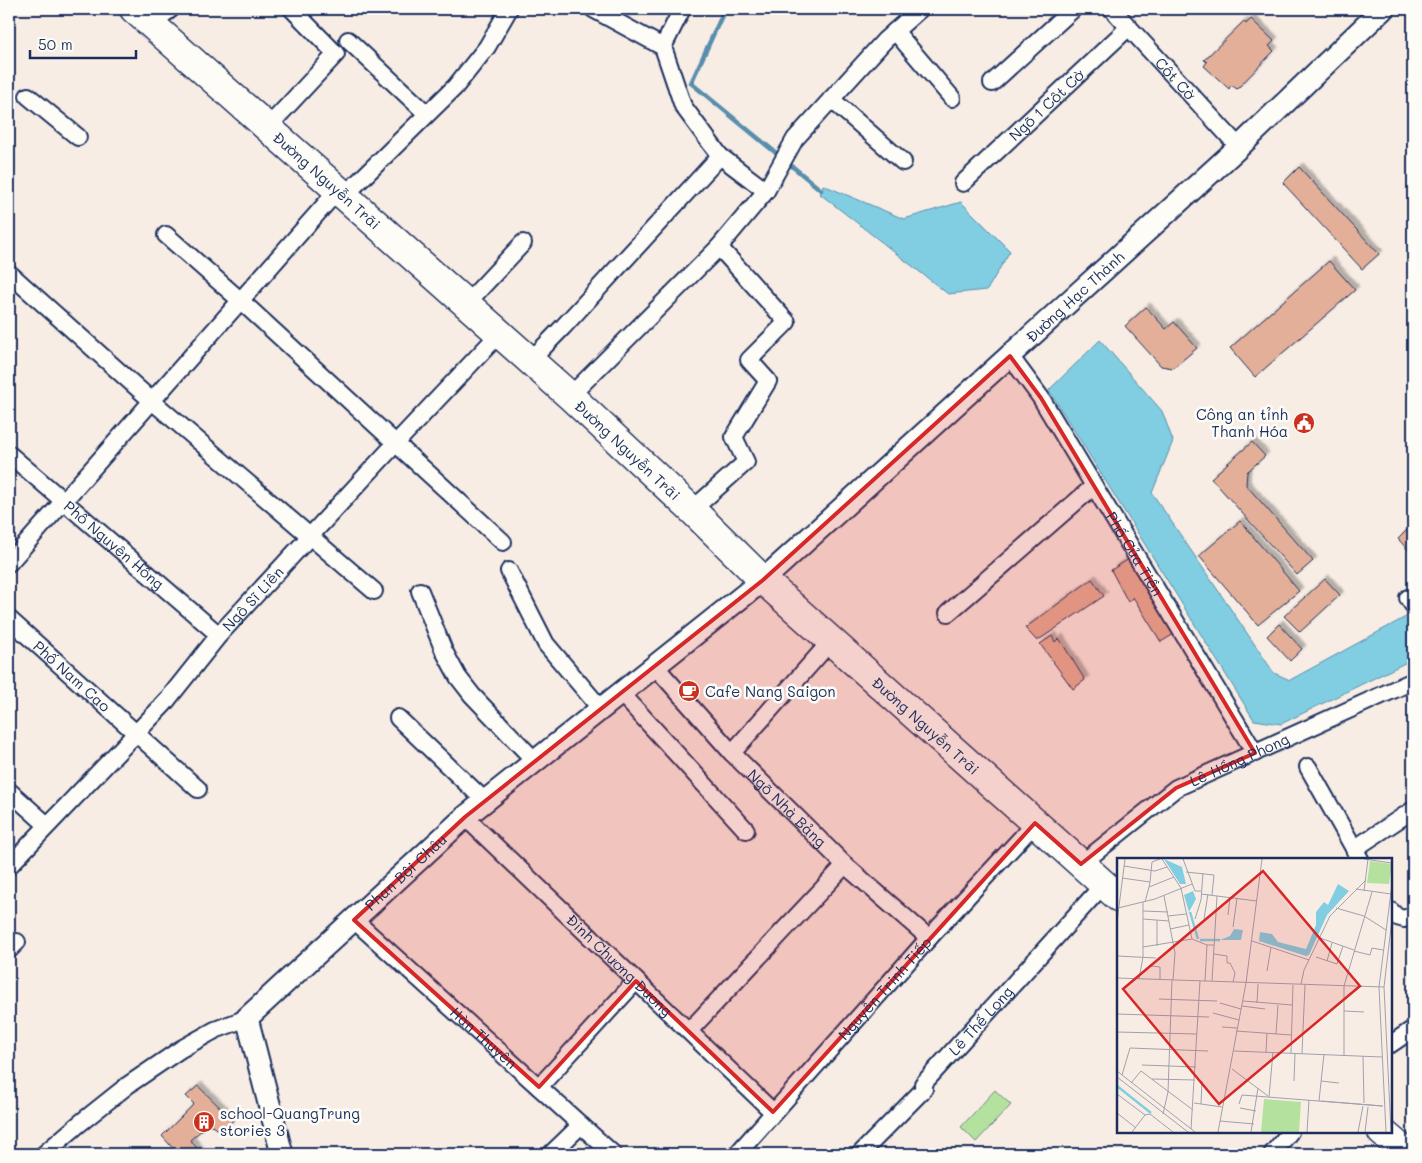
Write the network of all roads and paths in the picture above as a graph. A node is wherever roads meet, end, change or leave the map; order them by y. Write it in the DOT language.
graph roads {
  1 [pos="292,9"];
  2 [pos="509,9"];
  3 [pos="593,9"];
  4 [pos="682,9"];
  5 [pos="920,9"];
  6 [pos="1073,9"];
  7 [pos="1112,9"];
  8 [pos="1383,9"];
  9 [pos="151,14"];
  10 [pos="1129,27"];
  11 [pos="895,31"];
  12 [pos="348,40"];
  13 [pos="663,47"];
  14 [pos="992,83"];
  15 [pos="28,96"];
  16 [pos="952,98"];
  17 [pos="831,99"];
  18 [pos="428,114"];
  19 [pos="267,128"];
  20 [pos="78,137"];
  21 [pos="1239,147"];
  22 [pos="720,156"];
  23 [pos="903,162"];
  24 [pos="963,183"];
  25 [pos="766,191"];
  26 [pos="341,193"];
  27 [pos="166,235"];
  28 [pos="523,243"];
  29 [pos="719,247"];
  30 [pos="9,273"];
  31 [pos="241,301"];
  32 [pos="466,304"];
  33 [pos="499,334"];
  34 [pos="1010,356"];
  35 [pos="530,361"];
  36 [pos="570,396"];
  37 [pos="152,401"];
  38 [pos="396,442"];
  39 [pos="9,454"];
  40 [pos="1094,486"];
  41 [pos="64,500"];
  42 [pos="692,510"];
  43 [pos="310,536"];
  44 [pos="503,542"];
  45 [pos="9,562"];
  46 [pos="509,571"];
  47 [pos="763,580"];
  48 [pos="374,591"];
  49 [pos="420,591"];
  50 [pos="948,613"];
  51 [pos="9,619"];
  52 [pos="219,635"];
  53 [pos="831,641"];
  54 [pos="655,666"];
  55 [pos="1413,681"];
  56 [pos="621,693"];
  57 [pos="601,709"];
  58 [pos="398,718"];
  59 [pos="136,734"];
  60 [pos="1255,752"];
  61 [pos="732,753"];
  62 [pos="535,761"];
  63 [pos="1308,767"];
  64 [pos="198,789"];
  65 [pos="9,791"];
  66 [pos="485,801"];
  67 [pos="1413,810"];
  68 [pos="465,817"];
  69 [pos="1035,823"];
  70 [pos="47,825"];
  71 [pos="746,830"];
  72 [pos="1357,854"];
  73 [pos="1082,864"];
  74 [pos="845,865"];
  75 [pos="9,866"];
  76 [pos="1111,891"];
  77 [pos="1392,912"];
  78 [pos="1413,915"];
  79 [pos="354,920"];
  80 [pos="929,938"];
  81 [pos="636,981"];
  82 [pos="247,1018"];
  83 [pos="1413,1028"];
  84 [pos="689,1032"];
  85 [pos="1392,1043"];
  86 [pos="539,1087"];
  87 [pos="773,1112"];
  88 [pos="581,1125"];
  89 [pos="1289,1133"];
  90 [pos="1383,1133"];
  91 [pos="44,1154"];
  92 [pos="282,1154"];
  93 [pos="551,1154"];
  94 [pos="613,1154"];
  95 [pos="737,1154"];
  96 [pos="860,1154"];
  97 [pos="1272,1154"];
  98 [pos="1408,1154"];
  1 -- 19 [label="street"];
  2 -- 18 [label="street"];
  3 -- 13 [label="street"];
  4 -- 13 [label="street"];
  5 -- 11 [label="street"];
  6 -- 14 [label="street"];
  7 -- 10 [label="street, Cột Cờ"];
  8 -- 21 [label="street, Đường Hạc Thành"];
  9 -- 19 [label="highway, Đường Nguyễn Trãi"];
  10 -- 21 [label="street, Cột Cờ"];
  10 -- 24 [label="street, Ngõ 1 Cột Cờ"];
  11 -- 16 [label="street"];
  11 -- 17 [label="street"];
  12 -- 18 [label="street"];
  13 -- 22 [label="street"];
  15 -- 20 [label="street"];
  17 -- 23 [label="street"];
  17 -- 25 [label="street"];
  18 -- 26 [label="street"];
  19 -- 26 [label="highway, Đường Nguyễn Trãi"];
  21 -- 34 [label="street, Đường Hạc Thành"];
  22 -- 25 [label="street"];
  22 -- 35 [label="street"];
  25 -- 29 [label="street"];
  26 -- 31 [label="street"];
  26 -- 32 [label="highway, Đường Nguyễn Trãi"];
  27 -- 31 [label="street"];
  28 -- 32 [label="street"];
  29 -- 36 [label="street"];
  29 -- 42 [label="street"];
  30 -- 37 [label="street"];
  31 -- 37 [label="street"];
  31 -- 38 [label="street"];
  32 -- 33 [label="highway, Đường Nguyễn Trãi"];
  33 -- 35 [label="highway, Đường Nguyễn Trãi"];
  33 -- 38 [label="street, Ngô Sĩ Liên"];
  34 -- 40 [label="street, Phố Cửa Tiền"];
  34 -- 47 [label="street, Đường Hạc Thành"];
  35 -- 36 [label="highway, Đường Nguyễn Trãi"];
  36 -- 42 [label="highway, Đường Nguyễn Trãi"];
  37 -- 41 [label="street"];
  37 -- 43 [label="street"];
  38 -- 43 [label="street, Ngô Sĩ Liên"];
  38 -- 44 [label="street"];
  39 -- 41 [label="street, Phố Nguyên Hồng"];
  40 -- 50 [label="street"];
  40 -- 60 [label="street, Phố Cửa Tiền"];
  41 -- 45 [label="street"];
  41 -- 52 [label="street, Phố Nguyên Hồng"];
  42 -- 47 [label="highway, Đường Nguyễn Trãi"];
  43 -- 48 [label="street"];
  43 -- 52 [label="street, Ngô Sĩ Liên"];
  46 -- 57 [label="street"];
  47 -- 53 [label="highway, Đường Nguyễn Trãi"];
  47 -- 54 [label="street, Phan Bội Châu"];
  49 -- 62 [label="street"];
  51 -- 59 [label="street, Phố Nam Cao"];
  52 -- 59 [label="street, Ngô Sĩ Liên"];
  53 -- 61 [label="street"];
  53 -- 69 [label="highway, Đường Nguyễn Trãi"];
  54 -- 56 [label="street, Phan Bội Châu"];
  54 -- 61 [label="street, Ngõ Nhà Bảng"];
  55 -- 60 [label="street, Lê Hồng Phong"];
  56 -- 57 [label="street, Phan Bội Châu"];
  56 -- 71 [label="street"];
  57 -- 62 [label="street, Phan Bội Châu"];
  58 -- 66 [label="street"];
  59 -- 64 [label="street, Phố Nam Cao"];
  59 -- 70 [label="street, Ngô Sĩ Liên"];
  60 -- 73 [label="street, Lê Hồng Phong"];
  61 -- 74 [label="street, Ngõ Nhà Bảng"];
  62 -- 66 [label="street, Phan Bội Châu"];
  63 -- 72 [label="street"];
  65 -- 70 [label="street"];
  66 -- 68 [label="street, Phan Bội Châu"];
  67 -- 72 [label="street"];
  68 -- 79 [label="street, Phan Bội Châu"];
  68 -- 81 [label="street, Đinh Chương Dương"];
  69 -- 73 [label="highway, Đường Nguyễn Trãi"];
  69 -- 80 [label="street, Nguyễn Trinh Tiếp"];
  70 -- 75 [label="street, Ngô Sĩ Liên"];
  73 -- 76 [label="highway, Đường Nguyễn Trãi"];
  74 -- 80 [label="street, Ngõ Nhà Bảng"];
  74 -- 84 [label="street"];
  76 -- 96 [label="street, Lê Thế Long"];
  77 -- 78 [label="street"];
  79 -- 82 [label="street, Phan Bội Châu"];
  79 -- 86 [label="street, Hàn Thuyên"];
  80 -- 87 [label="street, Nguyễn Trinh Tiếp"];
  81 -- 84 [label="street, Đinh Chương Dương"];
  81 -- 86 [label="street"];
  82 -- 91 [label="street, Phan Bội Châu"];
  82 -- 92 [label="street"];
  83 -- 85 [label="street"];
  84 -- 87 [label="street, Đinh Chương Dương"];
  86 -- 88 [label="street, Hàn Thuyên"];
  87 -- 95 [label="street, Nguyễn Trinh Tiếp"];
  88 -- 93 [label="street"];
  88 -- 94 [label="street, Hàn Thuyên"];
  89 -- 97 [label="street"];
  90 -- 98 [label="highway"];
}
